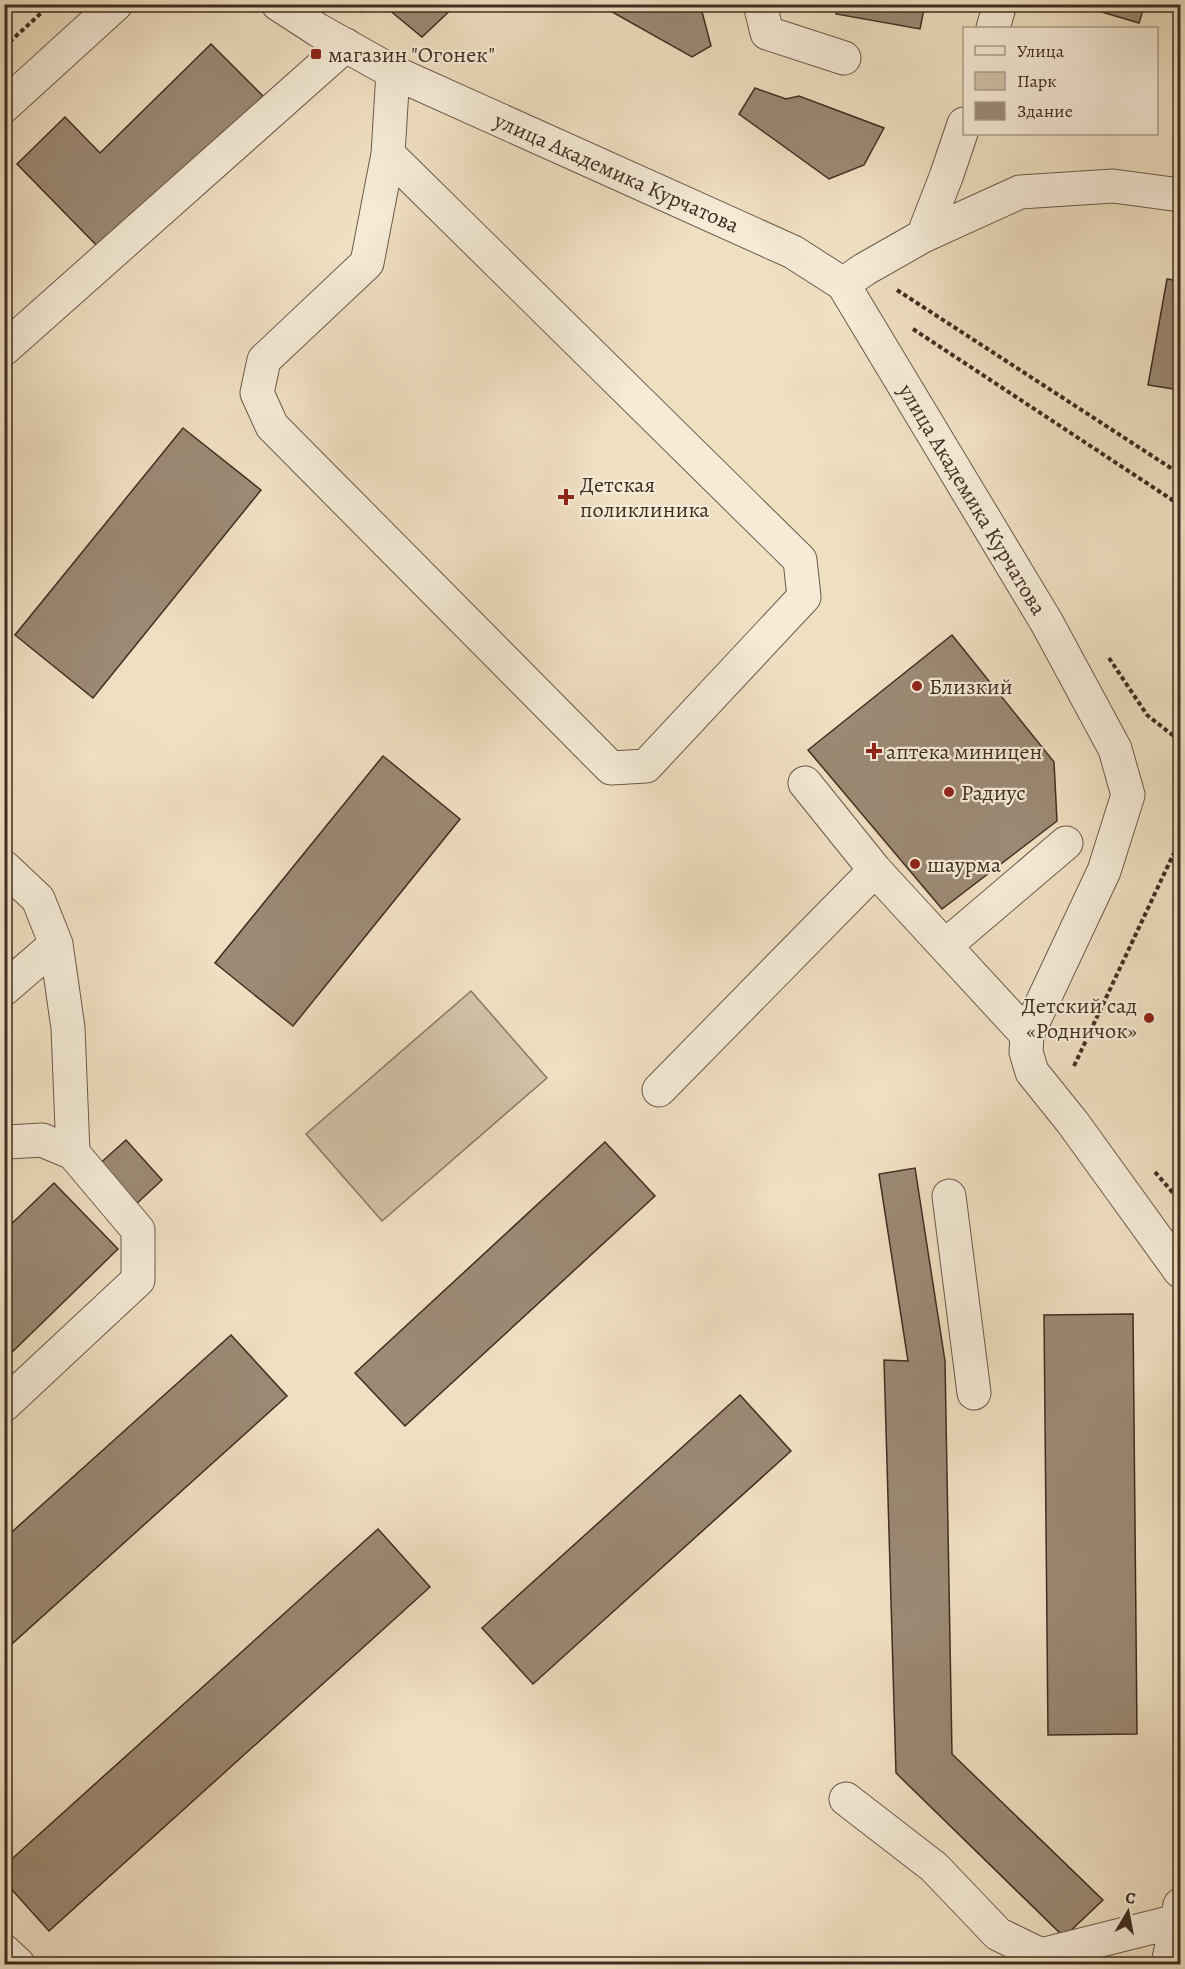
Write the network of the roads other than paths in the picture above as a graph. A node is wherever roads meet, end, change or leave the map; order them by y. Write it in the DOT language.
graph roads {
  1 [pos="116,4"];
  2 [pos="278,4"];
  3 [pos="760,4"];
  4 [pos="1000,4"];
  5 [pos="993,27"];
  6 [pos="346,45"];
  7 [pos="844,58"];
  8 [pos="393,72"];
  9 [pos="4,106"];
  10 [pos="963,127"];
  11 [pos="388,154"];
  12 [pos="1180,195"];
  13 [pos="923,236"];
  14 [pos="854,276"];
  15 [pos="4,349"];
  16 [pos="805,783"];
  17 [pos="1066,843"];
  18 [pos="4,867"];
  19 [pos="875,870"];
  20 [pos="56,944"];
  21 [pos="945,946"];
  22 [pos="4,989"];
  23 [pos="1027,1035"];
  24 [pos="659,1090"];
  25 [pos="4,1144"];
  26 [pos="73,1153"];
  27 [pos="949,1196"];
  28 [pos="1180,1271"];
  29 [pos="974,1393"];
  30 [pos="4,1405"];
  31 [pos="846,1799"];
  32 [pos="1178,1913"];
  33 [pos="4,1951"];
  34 [pos="18,1965"];
  35 [pos="1168,1965"];
  1 -- 9 [label="street"];
  2 -- 6 [label="street, улица Академика Курчатова"];
  3 -- 7 [label="street"];
  4 -- 5 [label="street"];
  6 -- 8 [label="street, улица Академика Курчатова"];
  6 -- 15 [label="street"];
  8 -- 11 [label="street"];
  8 -- 14 [label="street, улица Академика Курчатова"];
  10 -- 13 [label="street"];
  11 -- 11 [label="street"];
  12 -- 13 [label="street"];
  13 -- 14 [label="street"];
  14 -- 23 [label="street, улица Академика Курчатова"];
  16 -- 19 [label="street"];
  17 -- 21 [label="street"];
  18 -- 20 [label="street"];
  19 -- 21 [label="street"];
  19 -- 24 [label="street"];
  20 -- 22 [label="street"];
  20 -- 26 [label="street"];
  21 -- 23 [label="street"];
  23 -- 28 [label="street"];
  25 -- 26 [label="street"];
  26 -- 30 [label="street"];
  27 -- 29 [label="street"];
  31 -- 32 [label="street"];
  32 -- 35 [label="street"];
  33 -- 34 [label="street"];
}
